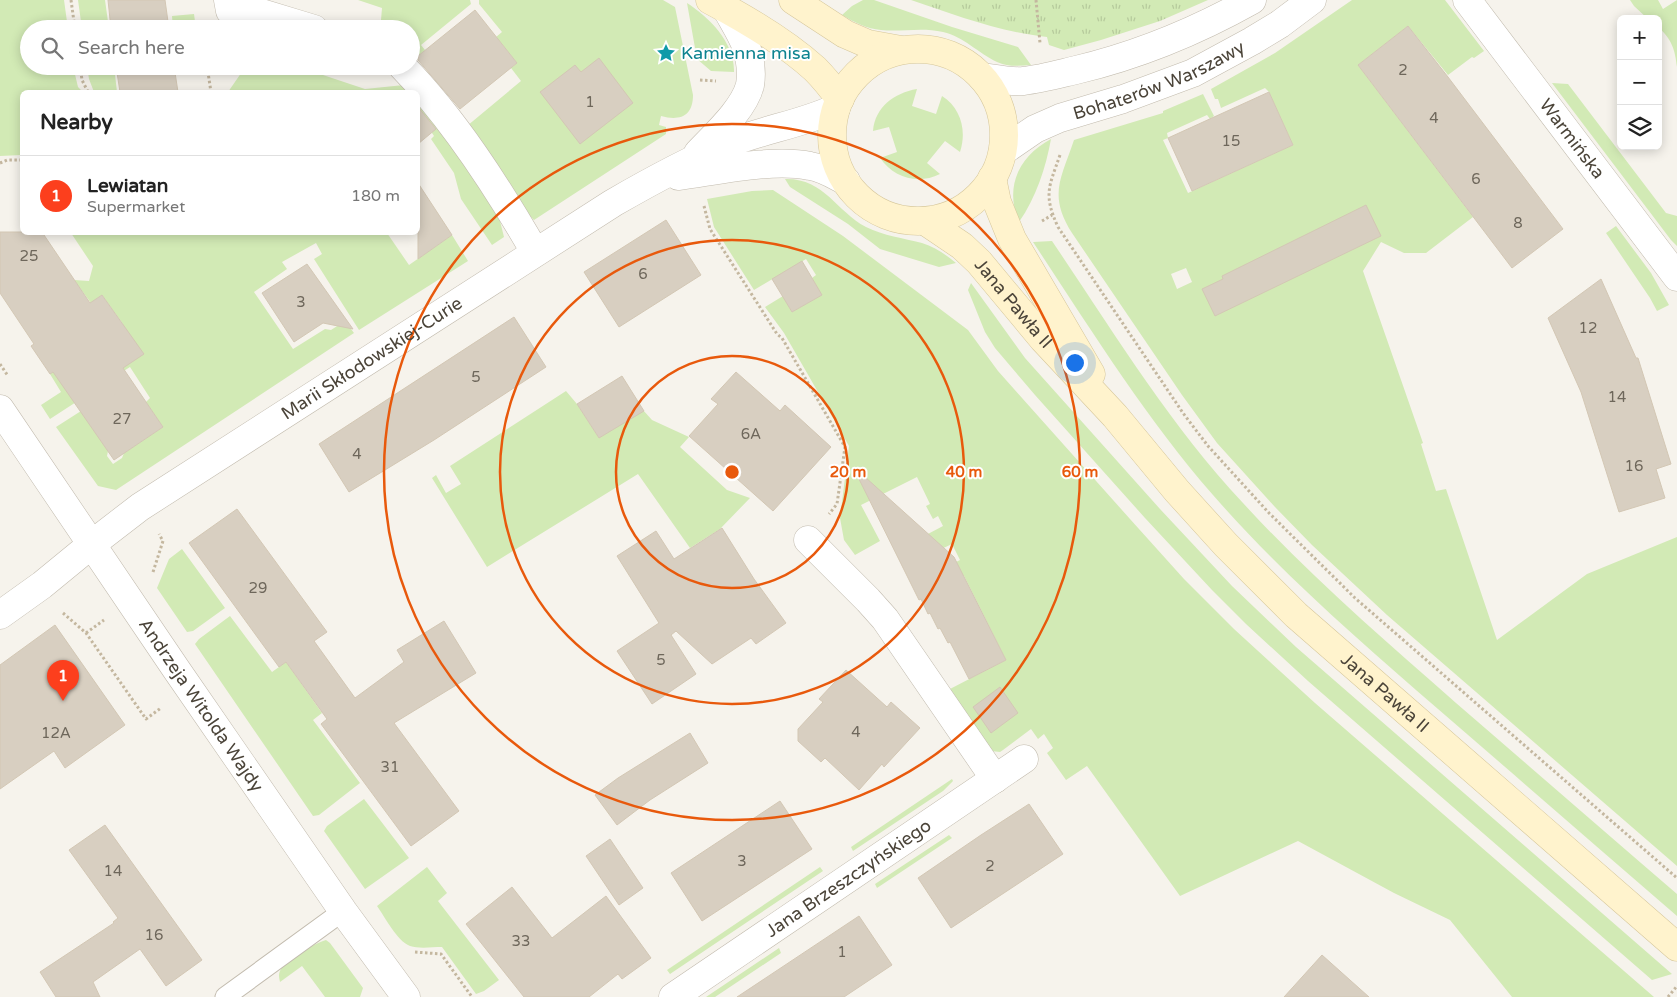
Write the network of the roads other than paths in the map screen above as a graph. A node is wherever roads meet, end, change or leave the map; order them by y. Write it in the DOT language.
graph roads {
  1 [pos="228,0"];
  2 [pos="793,0"];
  3 [pos="1252,0"];
  4 [pos="1312,0"];
  5 [pos="1467,0"];
  6 [pos="718,4"];
  7 [pos="284,20"];
  8 [pos="901,50"];
  9 [pos="411,75"];
  10 [pos="982,77"];
  11 [pos="838,103"];
  12 [pos="1002,151"];
  13 [pos="688,163"];
  14 [pos="992,178"];
  15 [pos="657,180"];
  16 [pos="846,181"];
  17 [pos="925,221"];
  18 [pos="535,252"];
  19 [pos="1677,277"];
  20 [pos="0,409"];
  21 [pos="1115,416"];
  22 [pos="808,540"];
  23 [pos="92,544"];
  24 [pos="0,614"];
  25 [pos="1024,759"];
  26 [pos="995,779"];
  27 [pos="343,911"];
  28 [pos="1677,947"];
  29 [pos="225,997"];
  30 [pos="406,997"];
  31 [pos="673,997"];
  1 -- 7 [label="street"];
  2 -- 8 [label="main road"];
  3 -- 10 [label="street, Bohaterów Warszawy"];
  4 -- 12 [label="street, Bohaterów Warszawy"];
  5 -- 19 [label="street, Warmińska"];
  6 -- 11 [label="main road"];
  6 -- 13 [label="street"];
  8 -- 10 [label="main road"];
  8 -- 11 [label="main road"];
  9 -- 18 [label="street"];
  10 -- 12 [label="main road"];
  11 -- 13 [label="street, Marii Skłodowskiej-Curie"];
  11 -- 16 [label="main road"];
  12 -- 14 [label="main road"];
  13 -- 15 [label="street, Marii Skłodowskiej-Curie"];
  14 -- 17 [label="main road"];
  14 -- 21 [label="main road, Jana Pawła II"];
  15 -- 16 [label="street, Marii Skłodowskiej-Curie"];
  15 -- 18 [label="street, Marii Skłodowskiej-Curie"];
  16 -- 17 [label="main road"];
  17 -- 21 [label="main road, Jana Pawła II"];
  18 -- 23 [label="street, Marii Skłodowskiej-Curie"];
  20 -- 23 [label="street, Andrzeja Witolda Wajdy"];
  21 -- 28 [label="main road, Jana Pawła II"];
  22 -- 26 [label="street"];
  23 -- 24 [label="street, Marii Skłodowskiej-Curie"];
  23 -- 27 [label="street, Andrzeja Witolda Wajdy"];
  25 -- 26 [label="street, Jana Brzeszczyńskiego"];
  26 -- 31 [label="street, Jana Brzeszczyńskiego"];
  27 -- 29 [label="lane"];
  27 -- 30 [label="street, Andrzeja Witolda Wajdy"];
}
